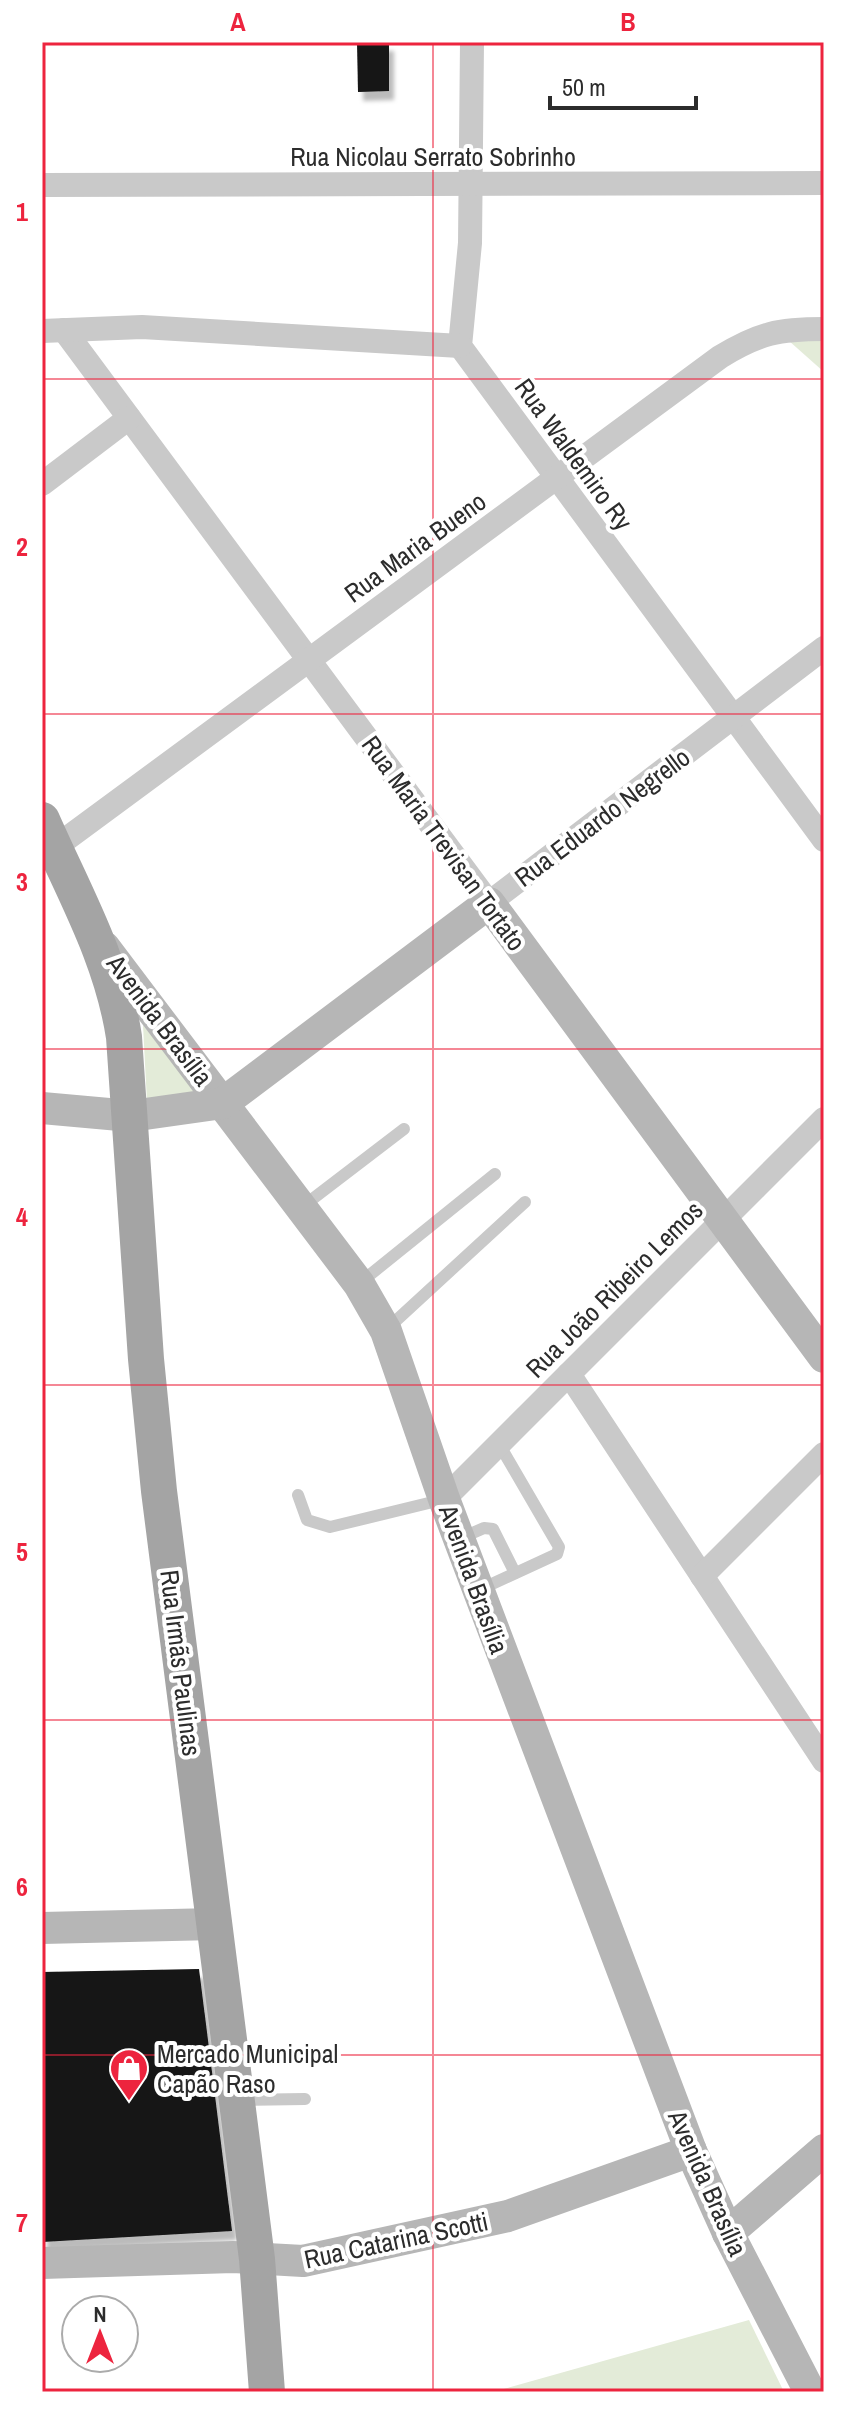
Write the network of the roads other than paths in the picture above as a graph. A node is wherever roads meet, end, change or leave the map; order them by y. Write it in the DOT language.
graph roads {
  1 [pos="472,42"];
  2 [pos="824,183"];
  3 [pos="471,184"];
  4 [pos="42,185"];
  5 [pos="824,329"];
  6 [pos="53,330"];
  7 [pos="460,346"];
  8 [pos="129,418"];
  9 [pos="557,478"];
  10 [pos="42,484"];
  11 [pos="824,648"];
  12 [pos="309,660"];
  13 [pos="733,717"];
  14 [pos="48,834"];
  15 [pos="824,840"];
  16 [pos="489,903"];
  17 [pos="96,935"];
  18 [pos="223,1103"];
  19 [pos="42,1108"];
  20 [pos="131,1116"];
  21 [pos="824,1119"];
  22 [pos="404,1129"];
  23 [pos="495,1174"];
  24 [pos="525,1202"];
  25 [pos="302,1207"];
  26 [pos="723,1220"];
  27 [pos="359,1284"];
  28 [pos="386,1331"];
  29 [pos="824,1357"];
  30 [pos="569,1374"];
  31 [pos="499,1444"];
  32 [pos="824,1454"];
  33 [pos="298,1495"];
  34 [pos="444,1499"];
  35 [pos="458,1539"];
  36 [pos="515,1573"];
  37 [pos="702,1576"];
  38 [pos="478,1590"];
  39 [pos="824,1761"];
  40 [pos="215,1924"];
  41 [pos="42,1928"];
  42 [pos="305,2099"];
  43 [pos="237,2100"];
  44 [pos="824,2150"];
  45 [pos="691,2151"];
  46 [pos="728,2233"];
  47 [pos="257,2259"];
  48 [pos="42,2263"];
  49 [pos="267,2392"];
  50 [pos="810,2392"];
  1 -- 3 [label="street"];
  2 -- 3 [label="street, Rua Nicolau Serrato Sobrinho"];
  3 -- 4 [label="street, Rua Nicolau Serrato Sobrinho"];
  3 -- 7 [label="street"];
  5 -- 9 [label="street, Rua Maria Bueno"];
  6 -- 7 [label="street"];
  6 -- 8 [label="street, Rua Maria Trevisan Tortato"];
  7 -- 9 [label="street, Rua Waldemiro Ry"];
  8 -- 10 [label="street"];
  8 -- 12 [label="street, Rua Maria Trevisan Tortato"];
  9 -- 12 [label="street, Rua Maria Bueno"];
  9 -- 13 [label="street, Rua Waldemiro Ry"];
  11 -- 13 [label="street, Rua Eduardo Negrello"];
  12 -- 14 [label="street, Rua Maria Bueno"];
  12 -- 16 [label="street, Rua Maria Trevisan Tortato"];
  13 -- 15 [label="street, Rua Waldemiro Ry"];
  13 -- 16 [label="street, Rua Eduardo Negrello"];
  14 -- 17 [label="main road, Avenida Brasília"];
  16 -- 18 [label="main road, Rua Eduardo Negrello"];
  16 -- 26 [label="main road, Rua Maria Trevisan Tortato"];
  17 -- 18 [label="main road, Avenida Brasília"];
  17 -- 20 [label="main road, Rua Irmãs Paulinas"];
  18 -- 20 [label="main road, Rua Eduardo Negrello"];
  18 -- 25 [label="main road, Avenida Brasília"];
  19 -- 20 [label="main road, Rua Eduardo Negrello"];
  20 -- 40 [label="main road, Rua Irmãs Paulinas"];
  21 -- 26 [label="street, Rua João Ribeiro Lemos"];
  22 -- 25 [label="lane"];
  23 -- 27 [label="lane"];
  24 -- 28 [label="lane"];
  25 -- 27 [label="main road, Avenida Brasília"];
  26 -- 29 [label="main road, Rua Maria Trevisan Tortato"];
  26 -- 30 [label="street, Rua João Ribeiro Lemos"];
  27 -- 28 [label="main road, Avenida Brasília"];
  28 -- 34 [label="main road, Avenida Brasília"];
  30 -- 31 [label="street, Rua João Ribeiro Lemos"];
  30 -- 37 [label="street"];
  31 -- 34 [label="street, Rua João Ribeiro Lemos"];
  31 -- 36 [label="lane"];
  32 -- 37 [label="street"];
  33 -- 34 [label="lane"];
  34 -- 35 [label="main road, Avenida Brasília"];
  35 -- 36 [label="lane"];
  35 -- 38 [label="main road, Avenida Brasília"];
  36 -- 38 [label="lane"];
  37 -- 39 [label="street"];
  38 -- 45 [label="main road, Avenida Brasília"];
  40 -- 41 [label="main road"];
  40 -- 43 [label="main road, Rua Irmãs Paulinas"];
  42 -- 43 [label="lane"];
  43 -- 47 [label="main road, Rua Irmãs Paulinas"];
  44 -- 46 [label="main road"];
  45 -- 46 [label="main road, Avenida Brasília"];
  45 -- 47 [label="main road, Rua Catarina Scotti"];
  46 -- 50 [label="main road, Avenida Brasília"];
  47 -- 48 [label="main road, Rua Catarina Scotti"];
  47 -- 49 [label="main road, Rua Irmãs Paulinas"];
}
